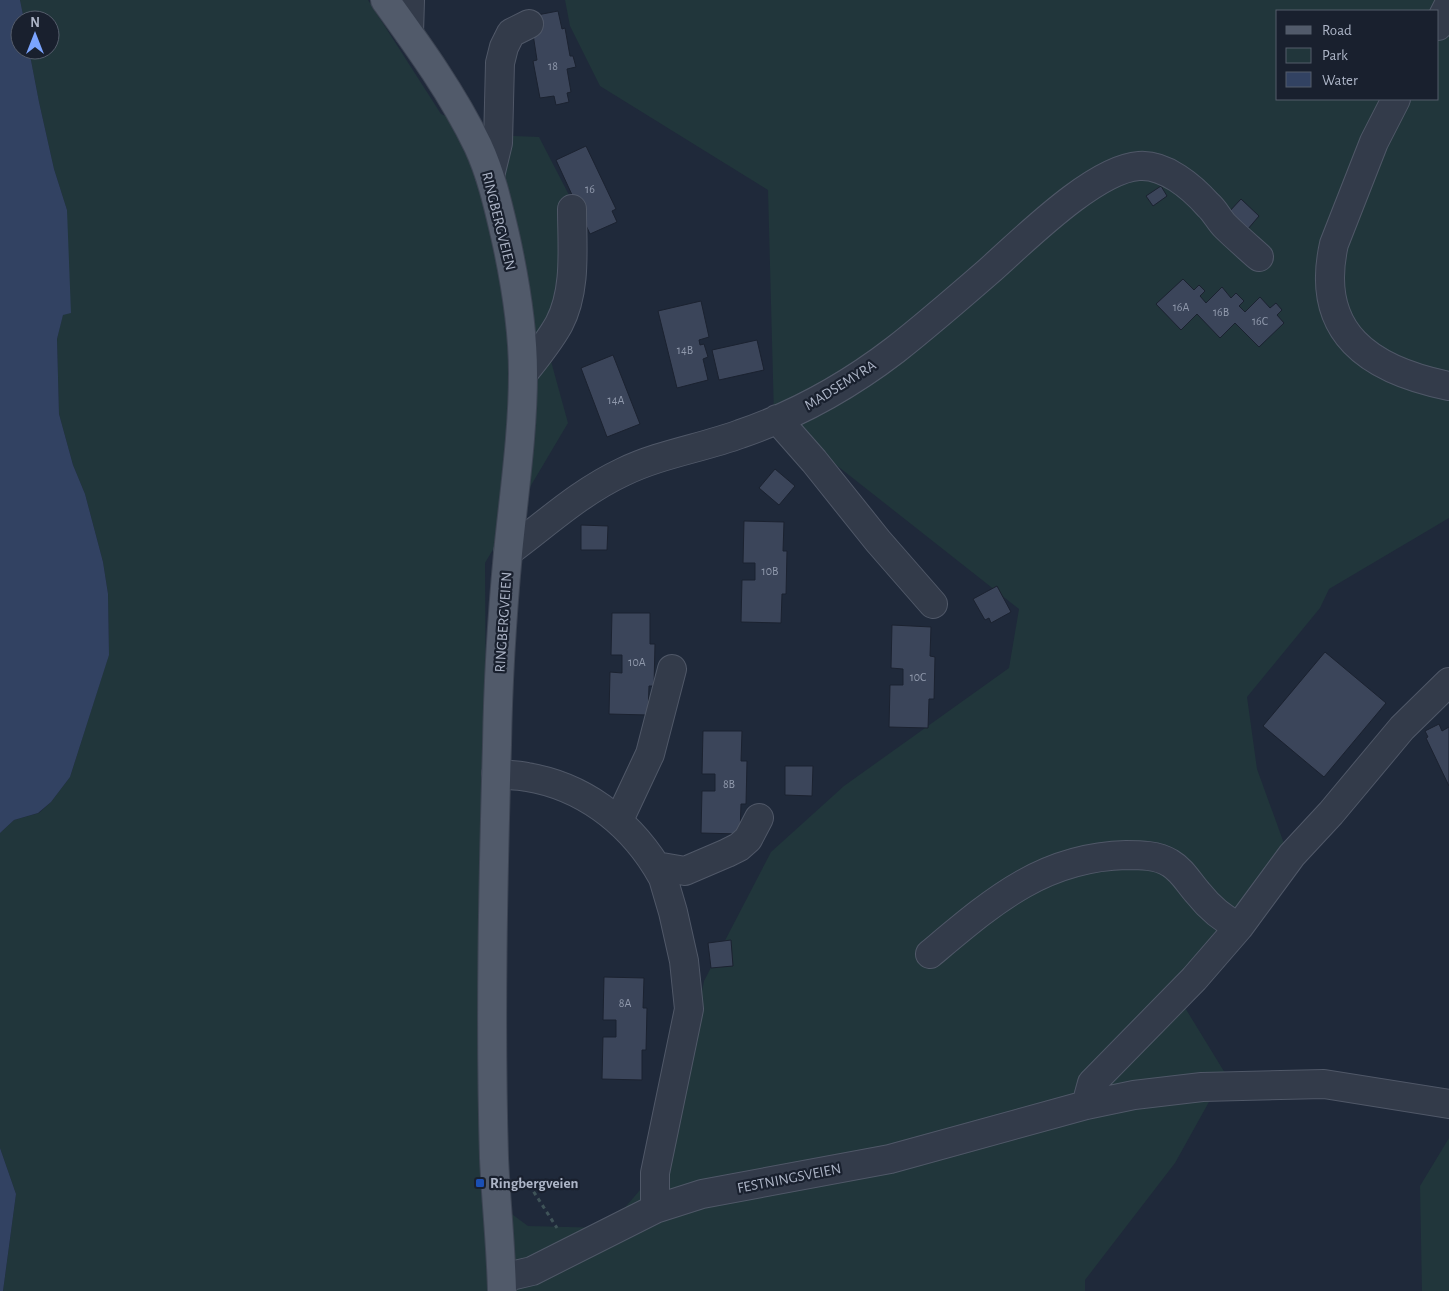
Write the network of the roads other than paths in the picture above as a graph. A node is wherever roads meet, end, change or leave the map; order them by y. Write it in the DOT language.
graph roads {
  1 [pos="385,0"];
  2 [pos="410,0"];
  3 [pos="1449,4"];
  4 [pos="529,24"];
  5 [pos="1439,24"];
  6 [pos="409,33"];
  7 [pos="1395,100"];
  8 [pos="490,176"];
  9 [pos="572,209"];
  10 [pos="1259,257"];
  11 [pos="523,374"];
  12 [pos="1449,386"];
  13 [pos="777,419"];
  14 [pos="508,552"];
  15 [pos="933,604"];
  16 [pos="672,669"];
  17 [pos="1449,682"];
  18 [pos="496,774"];
  19 [pos="759,818"];
  20 [pos="619,820"];
  21 [pos="656,866"];
  22 [pos="1239,927"];
  23 [pos="930,954"];
  24 [pos="1449,1104"];
  25 [pos="1086,1105"];
  26 [pos="655,1209"];
  27 [pos="502,1284"];
  1 -- 6 [label="main road, RINGBERGVEIEN"];
  2 -- 6 [label="street"];
  3 -- 5 [label="street"];
  4 -- 8 [label="street"];
  6 -- 8 [label="main road, RINGBERGVEIEN"];
  7 -- 12 [label="street"];
  8 -- 11 [label="main road, RINGBERGVEIEN"];
  9 -- 11 [label="street"];
  10 -- 13 [label="street, MADSEMYRA"];
  11 -- 14 [label="main road, RINGBERGVEIEN"];
  13 -- 14 [label="street, MADSEMYRA"];
  13 -- 15 [label="street"];
  14 -- 18 [label="main road, RINGBERGVEIEN"];
  16 -- 20 [label="street"];
  17 -- 22 [label="street"];
  18 -- 20 [label="street"];
  18 -- 27 [label="main road, RINGBERGVEIEN"];
  19 -- 21 [label="street"];
  20 -- 21 [label="street"];
  21 -- 26 [label="street"];
  22 -- 23 [label="street"];
  22 -- 25 [label="street"];
  24 -- 25 [label="street, FESTNINGSVEIEN"];
  25 -- 26 [label="street, FESTNINGSVEIEN"];
  26 -- 27 [label="street, FESTNINGSVEIEN"];
}
